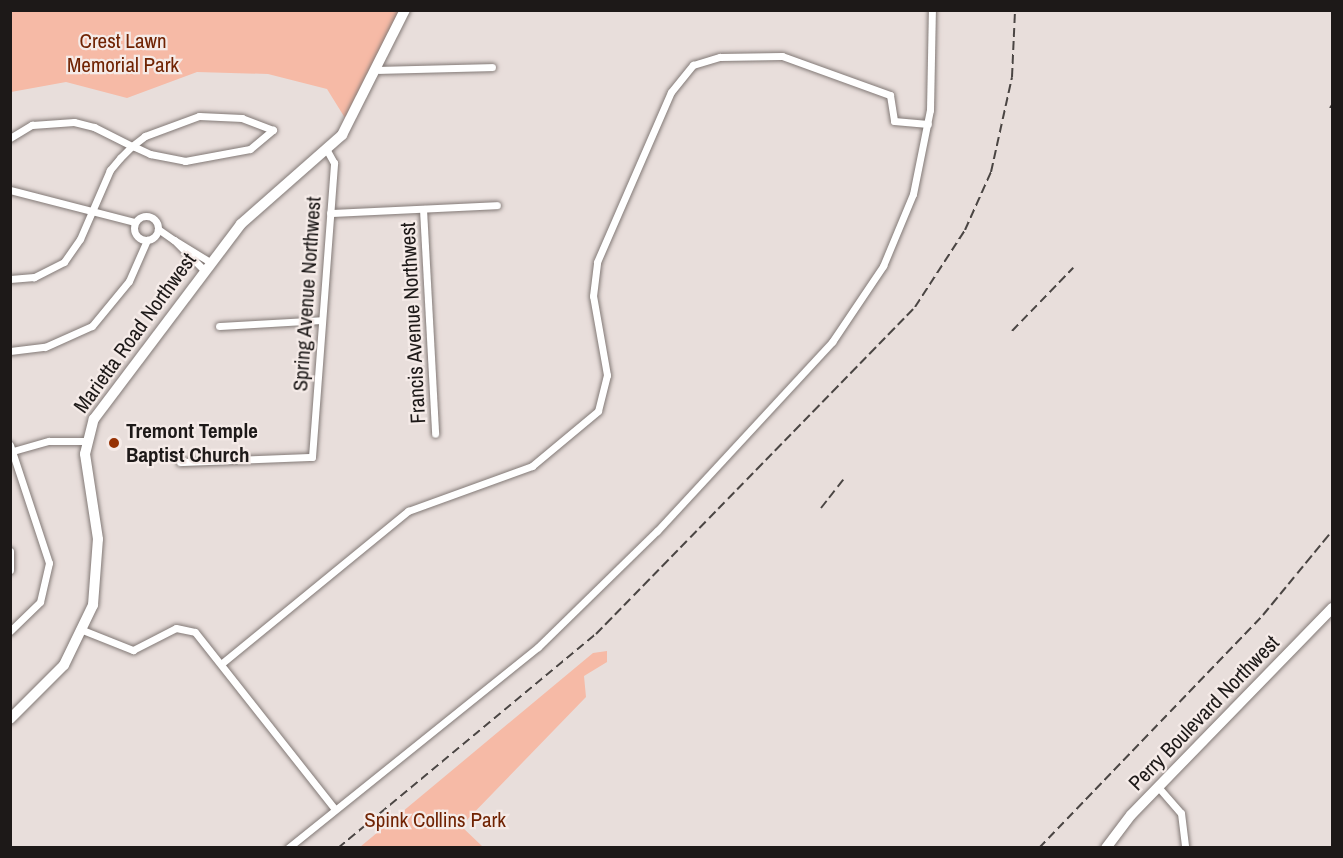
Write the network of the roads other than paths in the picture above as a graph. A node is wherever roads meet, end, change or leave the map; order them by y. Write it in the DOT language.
graph roads {
  1 [pos="405,10"];
  2 [pos="932,10"];
  3 [pos="492,67"];
  4 [pos="379,70"];
  5 [pos="928,124"];
  6 [pos="10,138"];
  7 [pos="132,146"];
  8 [pos="328,152"];
  9 [pos="10,189"];
  10 [pos="497,205"];
  11 [pos="90,207"];
  12 [pos="423,209"];
  13 [pos="330,213"];
  14 [pos="135,222"];
  15 [pos="158,229"];
  16 [pos="147,240"];
  17 [pos="207,266"];
  18 [pos="10,279"];
  19 [pos="322,321"];
  20 [pos="219,326"];
  21 [pos="10,351"];
  22 [pos="435,434"];
  23 [pos="86,441"];
  24 [pos="12,448"];
  25 [pos="180,462"];
  26 [pos="10,551"];
  27 [pos="10,570"];
  28 [pos="1332,608"];
  29 [pos="10,631"];
  30 [pos="85,631"];
  31 [pos="221,664"];
  32 [pos="11,717"];
  33 [pos="1159,788"];
  34 [pos="335,809"];
  35 [pos="288,848"];
  36 [pos="1107,848"];
  37 [pos="1185,848"];
  1 -- 4 [label="main road, Marietta Road Northwest"];
  2 -- 5 [label="street"];
  3 -- 4 [label="street"];
  4 -- 8 [label="main road, Marietta Road Northwest"];
  5 -- 31 [label="street"];
  5 -- 34 [label="street"];
  6 -- 7 [label="street"];
  7 -- 7 [label="street"];
  7 -- 11 [label="street"];
  8 -- 13 [label="street, Spring Avenue Northwest"];
  8 -- 17 [label="main road, Marietta Road Northwest"];
  9 -- 11 [label="street"];
  10 -- 12 [label="street"];
  11 -- 14 [label="street"];
  11 -- 18 [label="street"];
  12 -- 13 [label="street"];
  12 -- 22 [label="street, Francis Avenue Northwest"];
  13 -- 19 [label="street, Spring Avenue Northwest"];
  14 -- 15 [label="street"];
  14 -- 16 [label="street"];
  15 -- 16 [label="street"];
  15 -- 17 [label="street"];
  16 -- 21 [label="street"];
  17 -- 23 [label="main road, Marietta Road Northwest"];
  19 -- 20 [label="street"];
  19 -- 25 [label="street, Spring Avenue Northwest"];
  23 -- 24 [label="street"];
  23 -- 30 [label="main road, Marietta Road Northwest"];
  24 -- 29 [label="street"];
  26 -- 27 [label="street"];
  28 -- 33 [label="main road, Perry Boulevard Northwest"];
  30 -- 31 [label="street"];
  30 -- 32 [label="main road, Marietta Road Northwest"];
  31 -- 34 [label="street"];
  33 -- 36 [label="main road, Perry Boulevard Northwest"];
  33 -- 37 [label="street"];
  34 -- 35 [label="street"];
}
